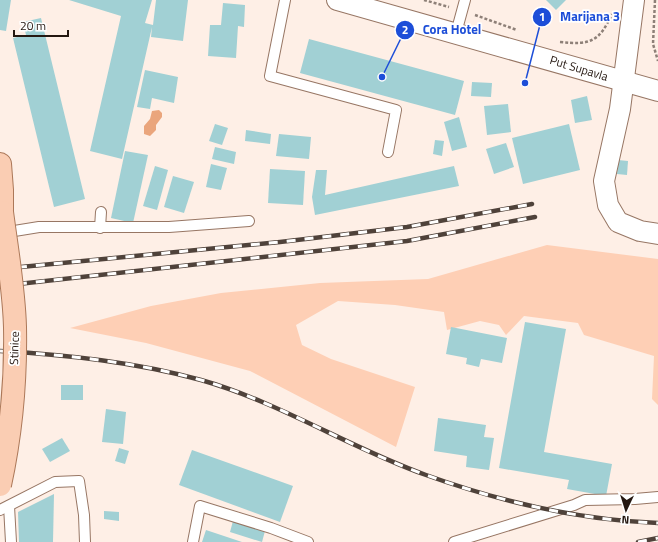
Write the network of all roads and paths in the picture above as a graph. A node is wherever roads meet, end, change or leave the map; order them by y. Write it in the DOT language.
graph roads {
  1 [pos="284,0"];
  2 [pos="338,0"];
  3 [pos="424,0"];
  4 [pos="466,0"];
  5 [pos="634,0"];
  6 [pos="655,0"];
  7 [pos="463,11"];
  8 [pos="613,12"];
  9 [pos="521,31"];
  10 [pos="456,33"];
  11 [pos="558,42"];
  12 [pos="658,61"];
  13 [pos="624,82"];
  14 [pos="658,91"];
  15 [pos="388,152"];
  16 [pos="0,164"];
  17 [pos="1,210"];
  18 [pos="101,212"];
  19 [pos="249,221"];
  20 [pos="100,228"];
  21 [pos="0,233"];
  22 [pos="658,234"];
  23 [pos="0,485"];
  24 [pos="658,497"];
  25 [pos="4,508"];
  26 [pos="11,542"];
  27 [pos="85,542"];
  28 [pos="193,542"];
  29 [pos="308,542"];
  30 [pos="454,542"];
  1 -- 15 [label="lane"];
  2 -- 10 [label="street, Put Supavla"];
  3 -- 7 [label="path"];
  4 -- 7 [label="lane"];
  5 -- 13 [label="street"];
  6 -- 12 [label="path"];
  7 -- 9 [label="path"];
  7 -- 10 [label="lane"];
  8 -- 11 [label="path"];
  10 -- 13 [label="street, Put Supavla"];
  13 -- 14 [label="street, Put Supavla"];
  13 -- 22 [label="street"];
  16 -- 17 [label="main road, Stinice"];
  17 -- 23 [label="main road, Stinice, bridge"];
  18 -- 20 [label="lane"];
  19 -- 20 [label="lane"];
  20 -- 21 [label="lane"];
  24 -- 30 [label="lane"];
  25 -- 26 [label="lane"];
  25 -- 27 [label="lane"];
  28 -- 29 [label="lane"];
}
